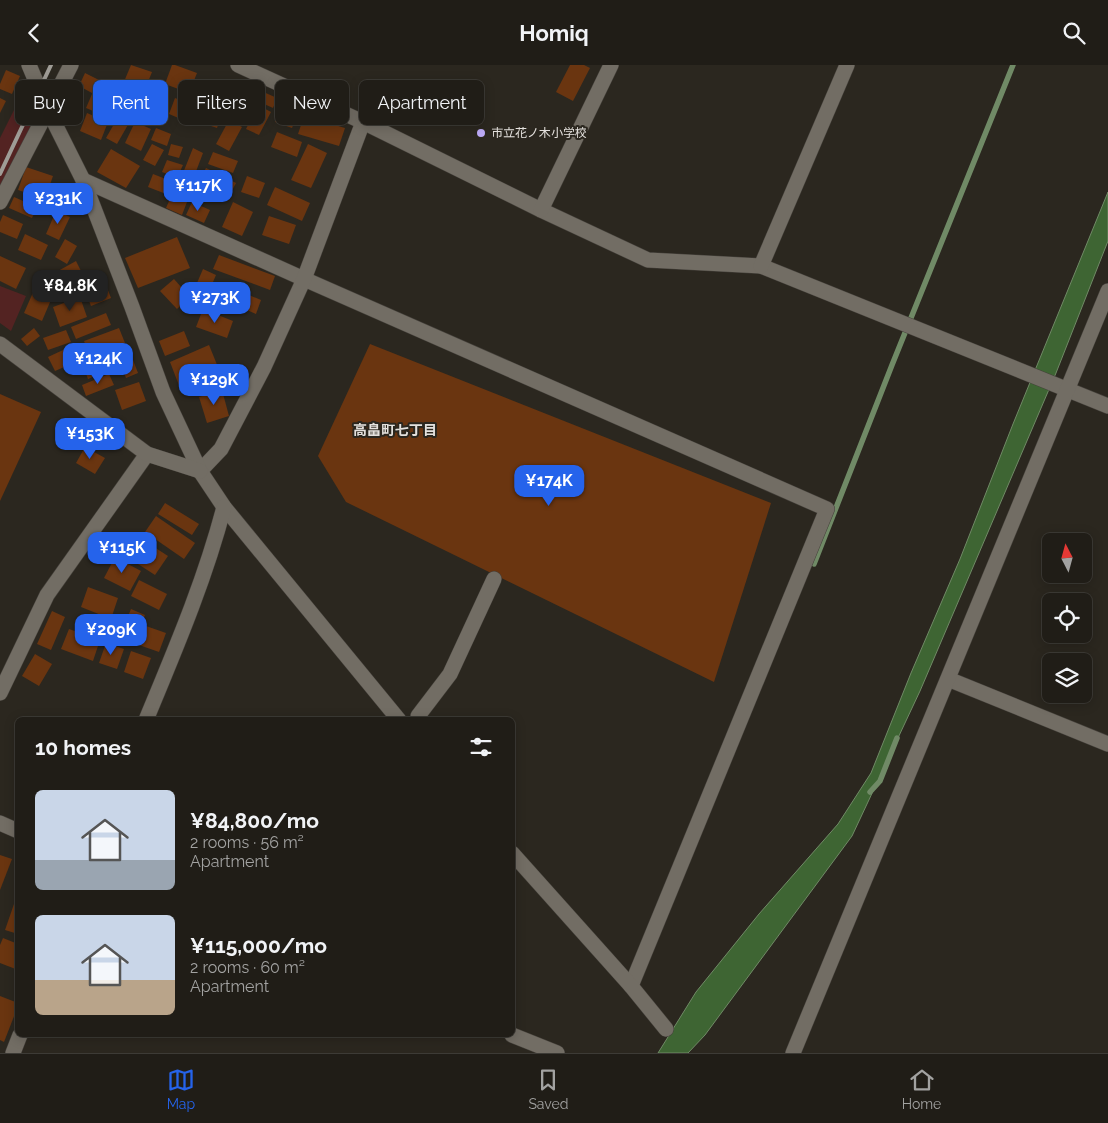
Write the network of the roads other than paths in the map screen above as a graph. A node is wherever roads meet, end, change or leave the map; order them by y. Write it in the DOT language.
graph roads {
  1 [pos="29,65"];
  2 [pos="71,65"];
  3 [pos="238,65"];
  4 [pos="611,65"];
  5 [pos="847,65"];
  6 [pos="35,80"];
  7 [pos="63,80"];
  8 [pos="359,120"];
  9 [pos="40,125"];
  10 [pos="55,125"];
  11 [pos="362,125"];
  12 [pos="369,125"];
  13 [pos="82,179"];
  14 [pos="0,202"];
  15 [pos="541,209"];
  16 [pos="761,266"];
  17 [pos="304,279"];
  18 [pos="1108,291"];
  19 [pos="0,345"];
  20 [pos="1068,390"];
  21 [pos="1108,406"];
  22 [pos="147,454"];
  23 [pos="200,471"];
  24 [pos="224,507"];
  25 [pos="494,579"];
  26 [pos="948,679"];
  27 [pos="2,685"];
  28 [pos="418,716"];
  29 [pos="147,717"];
  30 [pos="398,717"];
  31 [pos="1108,744"];
  32 [pos="0,823"];
  33 [pos="15,830"];
  34 [pos="515,856"];
  35 [pos="631,987"];
  36 [pos="666,1029"];
  37 [pos="515,1036"];
  38 [pos="19,1037"];
  39 [pos="13,1053"];
  40 [pos="557,1053"];
  41 [pos="793,1053"];
  1 -- 6 [label="street"];
  2 -- 7 [label="street"];
  3 -- 8 [label="street"];
  4 -- 15 [label="street"];
  5 -- 16 [label="street"];
  9 -- 14 [label="street"];
  10 -- 13 [label="street"];
  11 -- 17 [label="street"];
  12 -- 15 [label="street"];
  13 -- 17 [label="street"];
  13 -- 23 [label="street"];
  15 -- 16 [label="street"];
  16 -- 20 [label="street"];
  17 -- 23 [label="street"];
  17 -- 35 [label="street"];
  18 -- 20 [label="street"];
  19 -- 22 [label="street"];
  20 -- 21 [label="street"];
  20 -- 26 [label="street"];
  22 -- 23 [label="street"];
  22 -- 27 [label="street"];
  23 -- 24 [label="street"];
  24 -- 29 [label="street"];
  24 -- 30 [label="street"];
  25 -- 28 [label="street"];
  26 -- 31 [label="street"];
  26 -- 41 [label="street"];
  32 -- 33 [label="street"];
  34 -- 35 [label="street"];
  35 -- 36 [label="street"];
  37 -- 40 [label="street"];
  38 -- 39 [label="street"];
}
